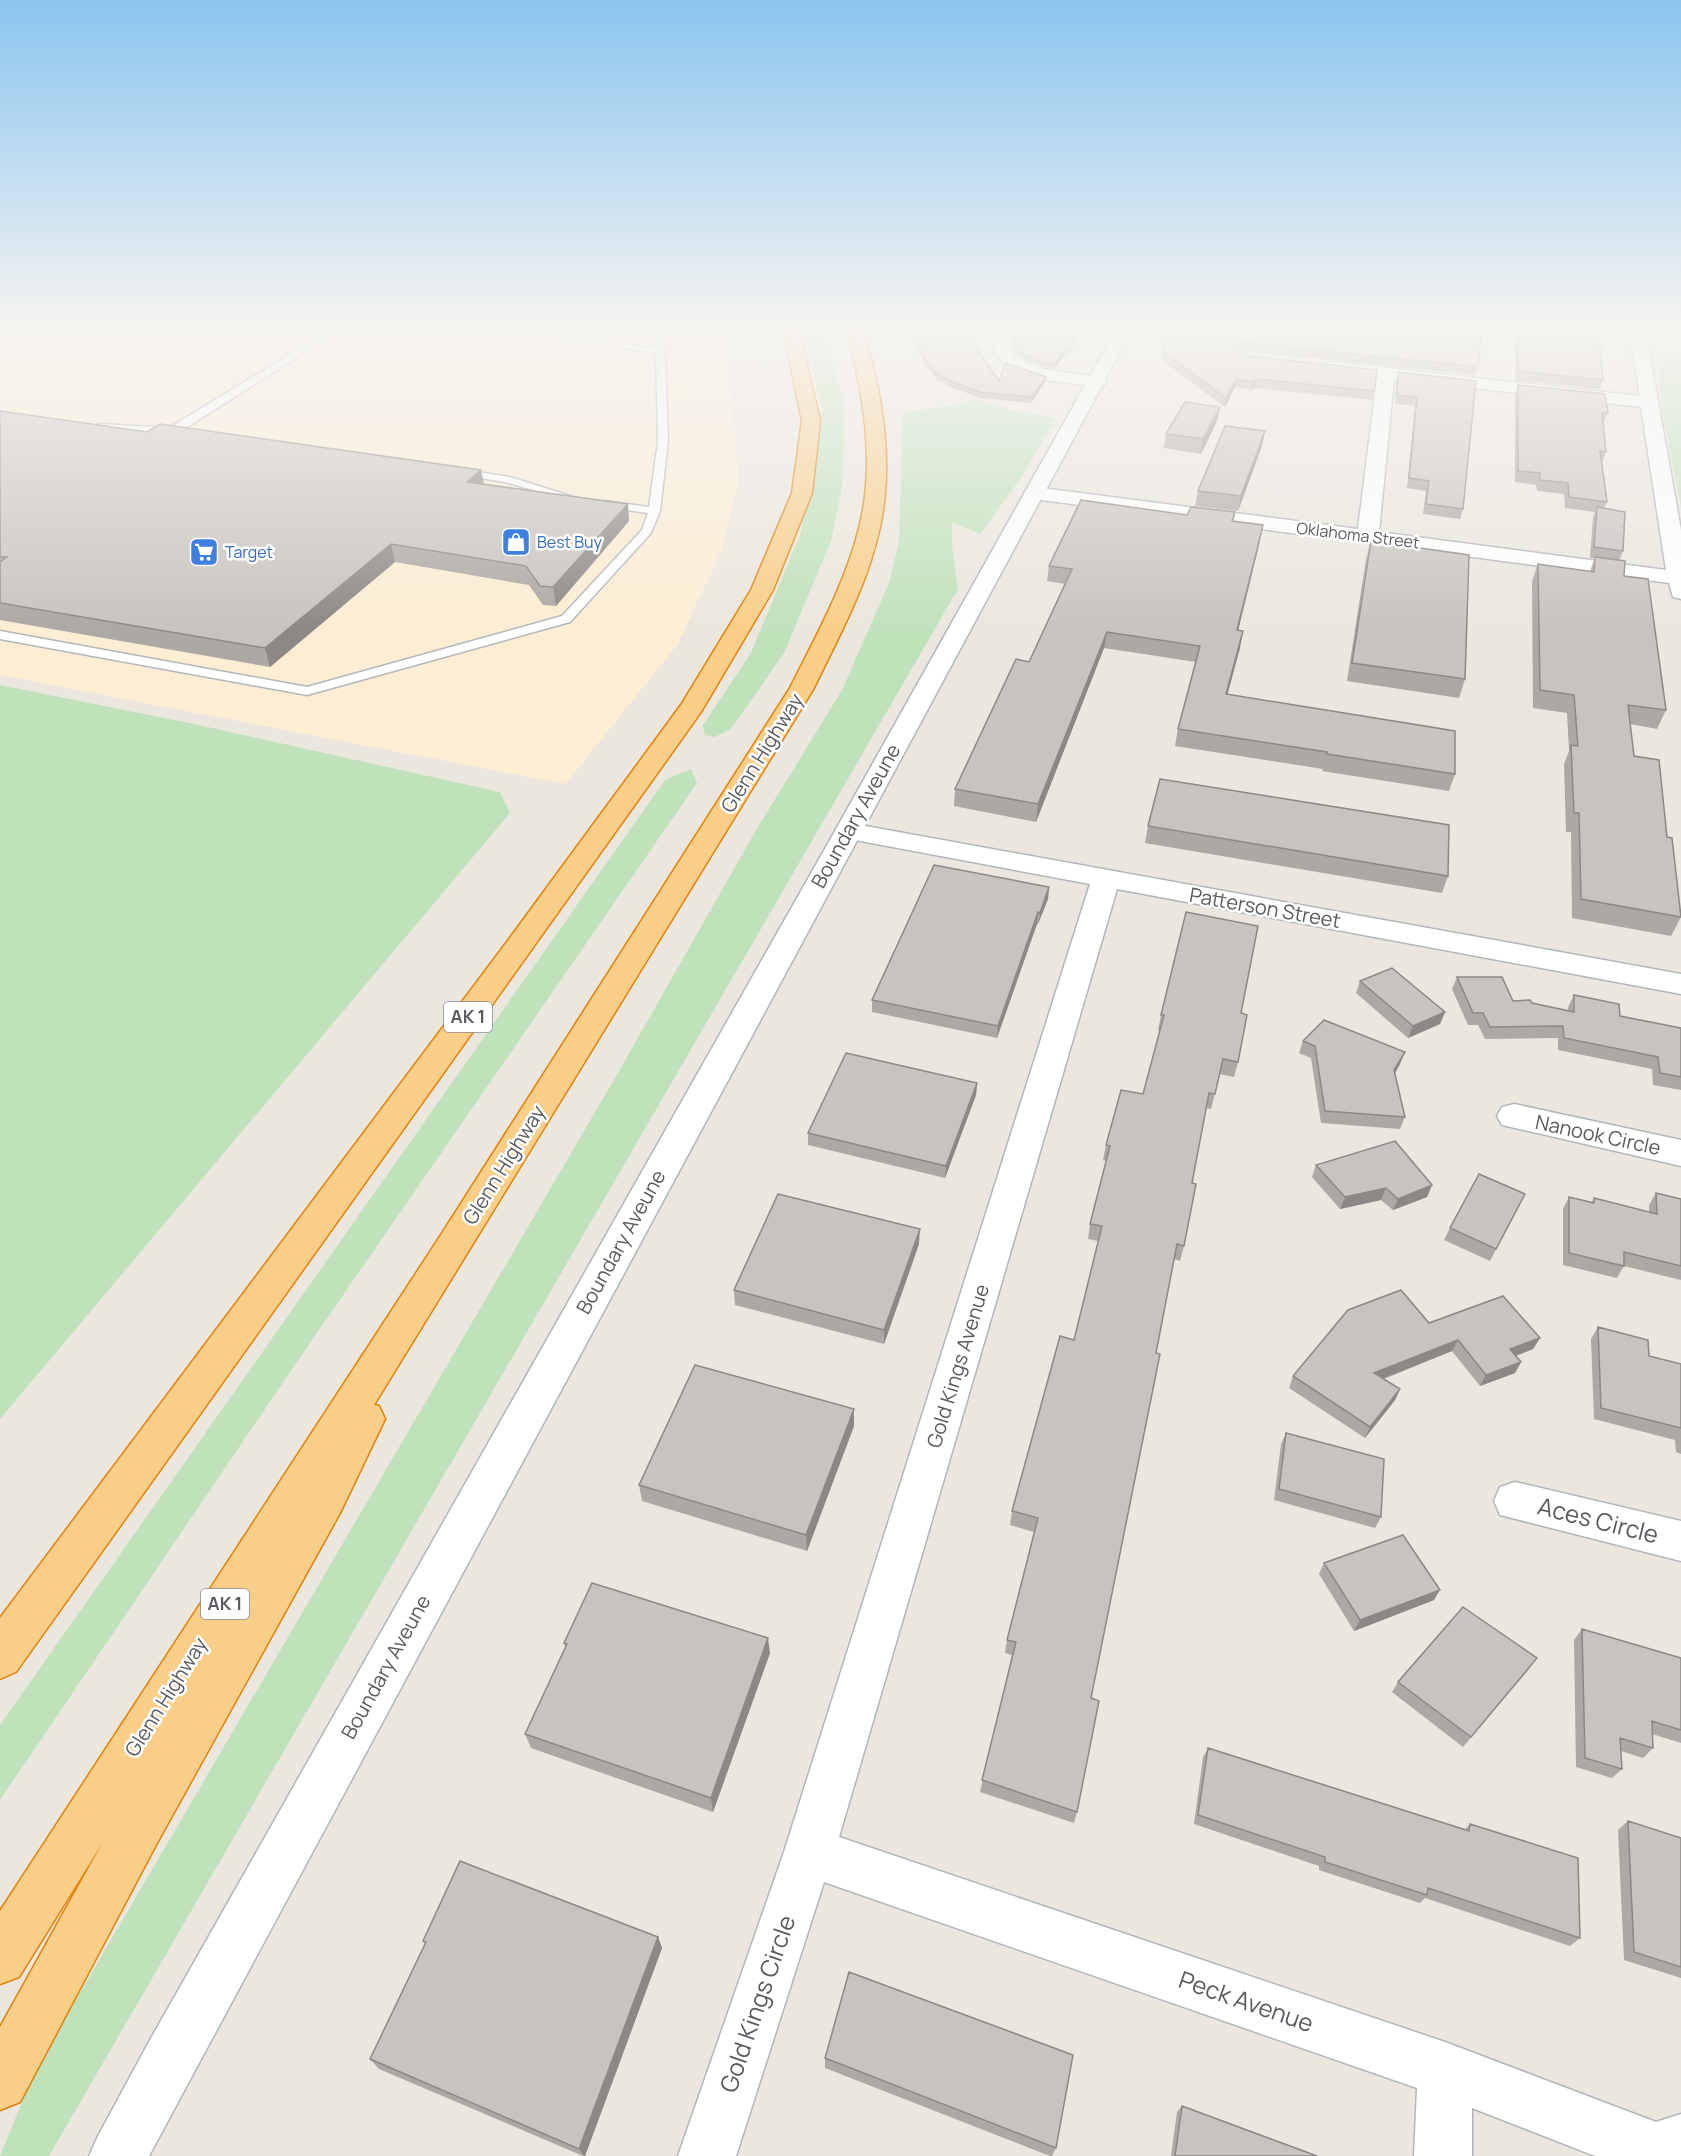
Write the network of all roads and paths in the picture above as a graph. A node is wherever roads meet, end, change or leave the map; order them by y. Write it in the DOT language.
graph roads {
  1 [pos="132,429"];
  2 [pos="175,429"];
  3 [pos="663,429"];
  4 [pos="810,429"];
  5 [pos="872,429"];
  6 [pos="1071,429"];
  7 [pos="1380,429"];
  8 [pos="1654,429"];
  9 [pos="171,431"];
  10 [pos="190,432"];
  11 [pos="447,470"];
  12 [pos="1034,493"];
  13 [pos="654,511"];
  14 [pos="1368,536"];
  15 [pos="1680,582"];
  16 [pos="0,635"];
  17 [pos="849,831"];
  18 [pos="1107,879"];
  19 [pos="1681,984"];
  20 [pos="1514,1116"];
  21 [pos="1681,1153"];
  22 [pos="450,1251"];
  23 [pos="1515,1501"];
  24 [pos="1681,1541"];
  25 [pos="0,1656"];
  26 [pos="809,1852"];
  27 [pos="0,1958"];
  28 [pos="1445,2070"];
  29 [pos="0,2082"];
  30 [pos="1681,2142"];
  31 [pos="118,2156"];
  32 [pos="707,2156"];
  33 [pos="1443,2156"];
  1 -- 9 [label="lane"];
  2 -- 9 [label="lane"];
  3 -- 13 [label="lane"];
  4 -- 25 [label="highway, AK 1"];
  5 -- 22 [label="highway, Glenn Highway / AK 1"];
  6 -- 12 [label="street, Boundary Aveune"];
  7 -- 14 [label="street"];
  8 -- 15 [label="street"];
  9 -- 10 [label="lane"];
  11 -- 13 [label="lane"];
  12 -- 14 [label="street, Oklahoma Street"];
  12 -- 17 [label="street, Boundary Aveune"];
  13 -- 16 [label="lane"];
  14 -- 15 [label="street, Oklahoma Street"];
  17 -- 18 [label="street, Patterson Street"];
  17 -- 31 [label="street, Boundary Aveune"];
  18 -- 19 [label="street, Patterson Street"];
  18 -- 26 [label="street, Gold Kings Avenue"];
  20 -- 21 [label="street, Nanook Circle"];
  22 -- 27 [label="highway, Glenn Highway / AK 1"];
  22 -- 29 [label="highway"];
  23 -- 24 [label="street, Aces Circle"];
  26 -- 28 [label="street, Peck Avenue"];
  26 -- 32 [label="street, Gold Kings Circle"];
  28 -- 30 [label="street, Peck Avenue"];
  28 -- 33 [label="street"];
}
